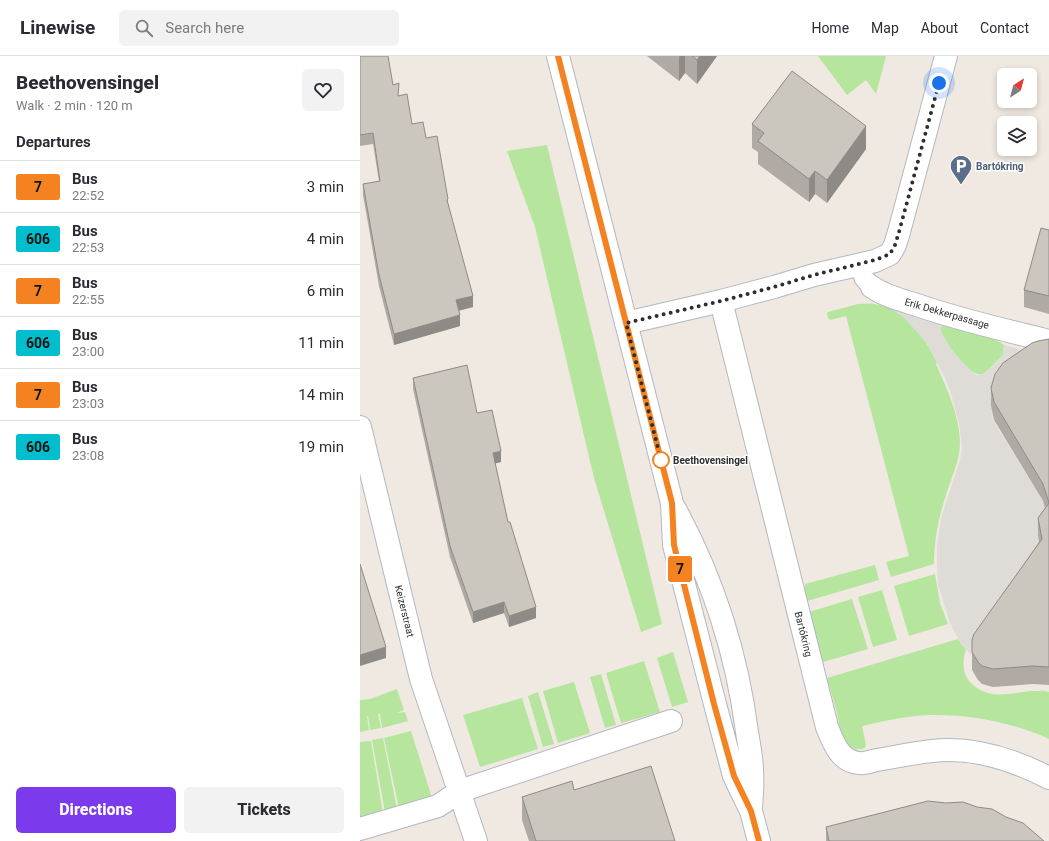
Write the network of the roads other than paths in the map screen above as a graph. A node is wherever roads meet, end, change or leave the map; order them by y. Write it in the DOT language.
graph roads {
  1 [pos="558,56"];
  2 [pos="946,56"];
  3 [pos="860,264"];
  4 [pos="872,287"];
  5 [pos="721,301"];
  6 [pos="626,323"];
  7 [pos="1049,341"];
  8 [pos="360,428"];
  9 [pos="672,503"];
  10 [pos="671,722"];
  11 [pos="1049,778"];
  12 [pos="460,791"];
  13 [pos="751,811"];
  14 [pos="360,829"];
  15 [pos="476,841"];
  16 [pos="759,841"];
  1 -- 6 [label="street"];
  2 -- 3 [label="street"];
  3 -- 4 [label="lane, Erik Dekkerpassage"];
  3 -- 5 [label="street"];
  4 -- 7 [label="street, Erik Dekkerpassage"];
  5 -- 6 [label="street"];
  5 -- 11 [label="street, Bartókring"];
  6 -- 9 [label="street"];
  8 -- 12 [label="street, Keizerstraat"];
  9 -- 13 [label="street"];
  9 -- 13 [label="street"];
  10 -- 12 [label="street"];
  12 -- 14 [label="street"];
  12 -- 15 [label="street, Keizerstraat"];
  13 -- 16 [label="street"];
}
